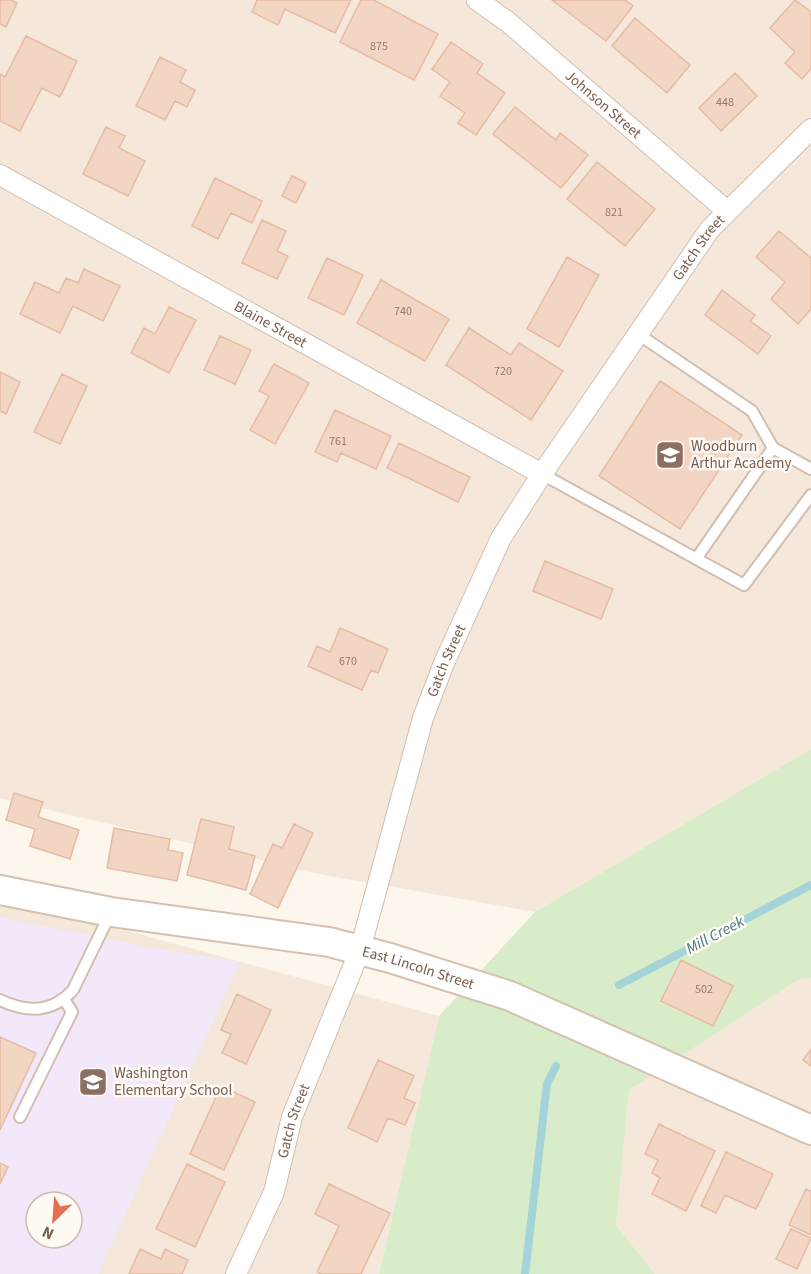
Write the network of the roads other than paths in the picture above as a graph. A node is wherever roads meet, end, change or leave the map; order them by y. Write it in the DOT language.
graph roads {
  1 [pos="477,0"];
  2 [pos="811,129"];
  3 [pos="0,175"];
  4 [pos="727,211"];
  5 [pos="638,334"];
  6 [pos="773,448"];
  7 [pos="811,469"];
  8 [pos="542,474"];
  9 [pos="811,495"];
  10 [pos="696,559"];
  11 [pos="0,890"];
  12 [pos="111,912"];
  13 [pos="360,950"];
  14 [pos="64,999"];
  15 [pos="0,1000"];
  16 [pos="20,1117"];
  17 [pos="811,1130"];
  18 [pos="236,1274"];
  1 -- 4 [label="street, Johnson Street"];
  2 -- 4 [label="street, Gatch Street"];
  3 -- 8 [label="street, Blaine Street"];
  4 -- 5 [label="street, Gatch Street"];
  5 -- 6 [label="lane"];
  5 -- 8 [label="street, Gatch Street"];
  6 -- 7 [label="lane"];
  6 -- 10 [label="lane"];
  8 -- 10 [label="lane"];
  8 -- 13 [label="street, Gatch Street"];
  9 -- 10 [label="lane"];
  11 -- 12 [label="street, East Lincoln Street"];
  12 -- 13 [label="street, East Lincoln Street"];
  12 -- 14 [label="lane"];
  13 -- 17 [label="street, East Lincoln Street"];
  13 -- 18 [label="street, Gatch Street"];
  14 -- 15 [label="lane"];
  14 -- 16 [label="lane"];
}
